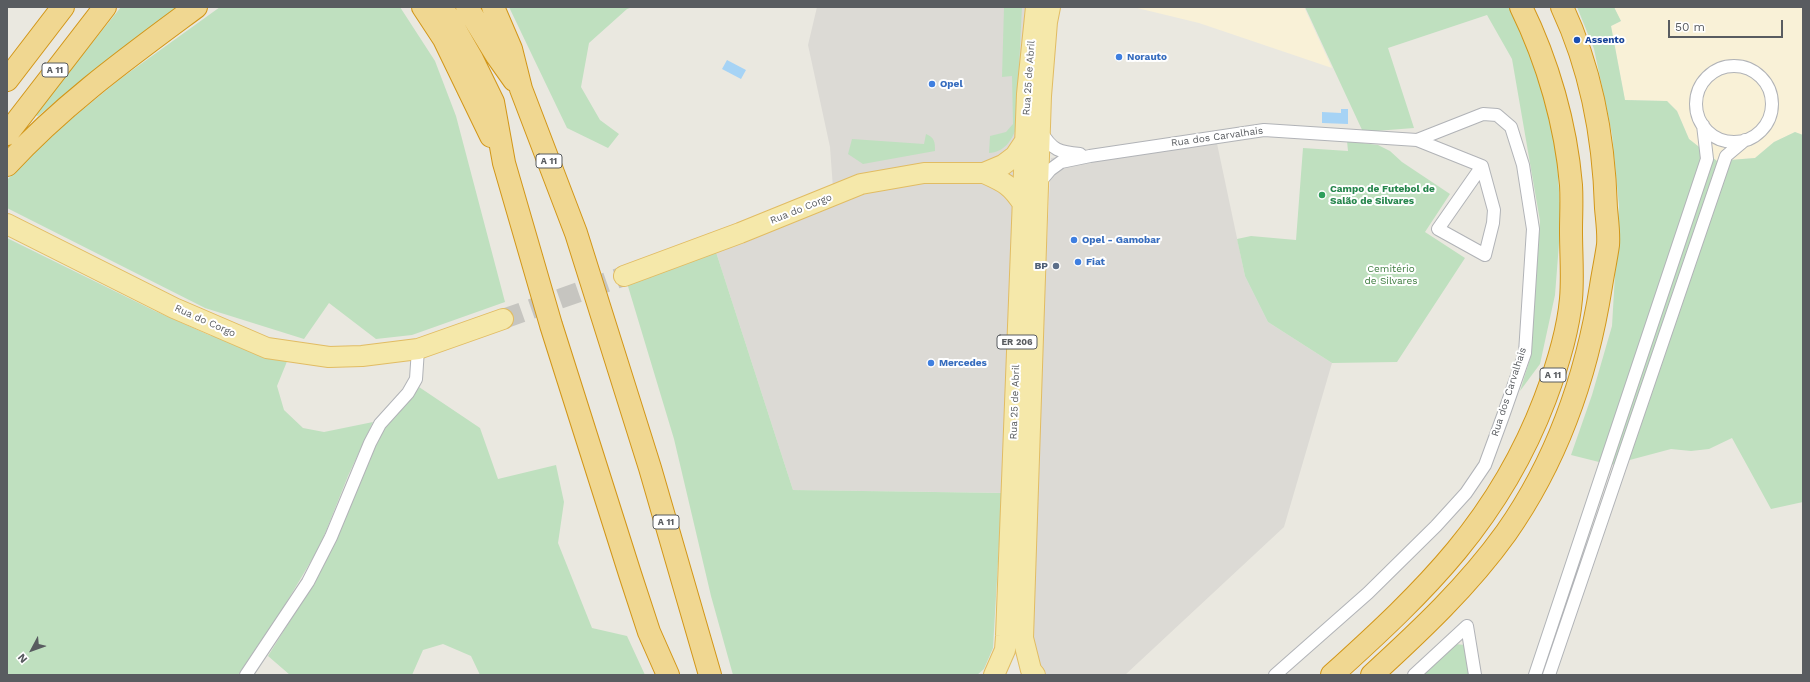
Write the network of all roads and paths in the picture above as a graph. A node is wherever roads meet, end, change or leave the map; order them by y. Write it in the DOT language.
graph roads {
  1 [pos="63,7"];
  2 [pos="105,7"];
  3 [pos="196,7"];
  4 [pos="423,7"];
  5 [pos="442,7"];
  6 [pos="467,7"];
  7 [pos="493,7"];
  8 [pos="1036,7"];
  9 [pos="1050,7"];
  10 [pos="1521,7"];
  11 [pos="1535,7"];
  12 [pos="1549,7"];
  13 [pos="1562,7"];
  14 [pos="7,80"];
  15 [pos="521,89"];
  16 [pos="1703,125"];
  17 [pos="7,134"];
  18 [pos="1032,135"];
  19 [pos="1417,140"];
  20 [pos="1745,140"];
  21 [pos="1090,156"];
  22 [pos="504,163"];
  23 [pos="7,165"];
  24 [pos="1482,166"];
  25 [pos="984,173"];
  26 [pos="1038,184"];
  27 [pos="1023,204"];
  28 [pos="15,228"];
  29 [pos="624,276"];
  30 [pos="1571,299"];
  31 [pos="1598,304"];
  32 [pos="503,319"];
  33 [pos="418,349"];
  34 [pos="246,675"];
  35 [pos="668,675"];
  36 [pos="710,675"];
  37 [pos="994,675"];
  38 [pos="1035,675"];
  39 [pos="1275,675"];
  40 [pos="1332,675"];
  41 [pos="1372,675"];
  42 [pos="1414,675"];
  43 [pos="1475,675"];
  44 [pos="1535,675"];
  45 [pos="1549,675"];
  1 -- 14 [label="highway"];
  2 -- 17 [label="highway, A 11"];
  3 -- 23 [label="highway"];
  4 -- 22 [label="highway"];
  5 -- 22 [label="highway"];
  6 -- 15 [label="highway, A 11"];
  7 -- 15 [label="highway, A 11"];
  8 -- 18 [label="main road, Rua 25 de Abril / ER 206"];
  9 -- 18 [label="main road, Rua 25 de Abril / ER 206"];
  10 -- 30 [label="highway, A 11"];
  11 -- 30 [label="highway, A 11"];
  12 -- 31 [label="highway"];
  13 -- 31 [label="highway"];
  15 -- 36 [label="highway, A 11"];
  16 -- 20 [label="street"];
  16 -- 20 [label="street"];
  16 -- 44 [label="street"];
  18 -- 21 [label="street, Rua dos Carvalhais"];
  18 -- 25 [label="main road, Rua do Corgo"];
  18 -- 26 [label="main road, Rua 25 de Abril / ER 206"];
  18 -- 27 [label="main road, Rua 25 de Abril / ER 206"];
  19 -- 21 [label="street, Rua dos Carvalhais"];
  19 -- 24 [label="street, Rua dos Carvalhais"];
  19 -- 39 [label="street, Rua dos Carvalhais"];
  20 -- 45 [label="street"];
  21 -- 26 [label="street, Rua dos Carvalhais"];
  22 -- 35 [label="highway"];
  24 -- 24 [label="street"];
  25 -- 27 [label="main road, Rua do Corgo"];
  25 -- 29 [label="main road, Rua do Corgo"];
  26 -- 38 [label="main road, Rua 25 de Abril / ER 206"];
  27 -- 37 [label="main road, Rua 25 de Abril / ER 206"];
  28 -- 33 [label="main road, Rua do Corgo"];
  30 -- 40 [label="highway, A 11"];
  31 -- 41 [label="highway"];
  32 -- 33 [label="main road, Rua do Corgo"];
  33 -- 34 [label="street"];
  42 -- 43 [label="street"];
}
